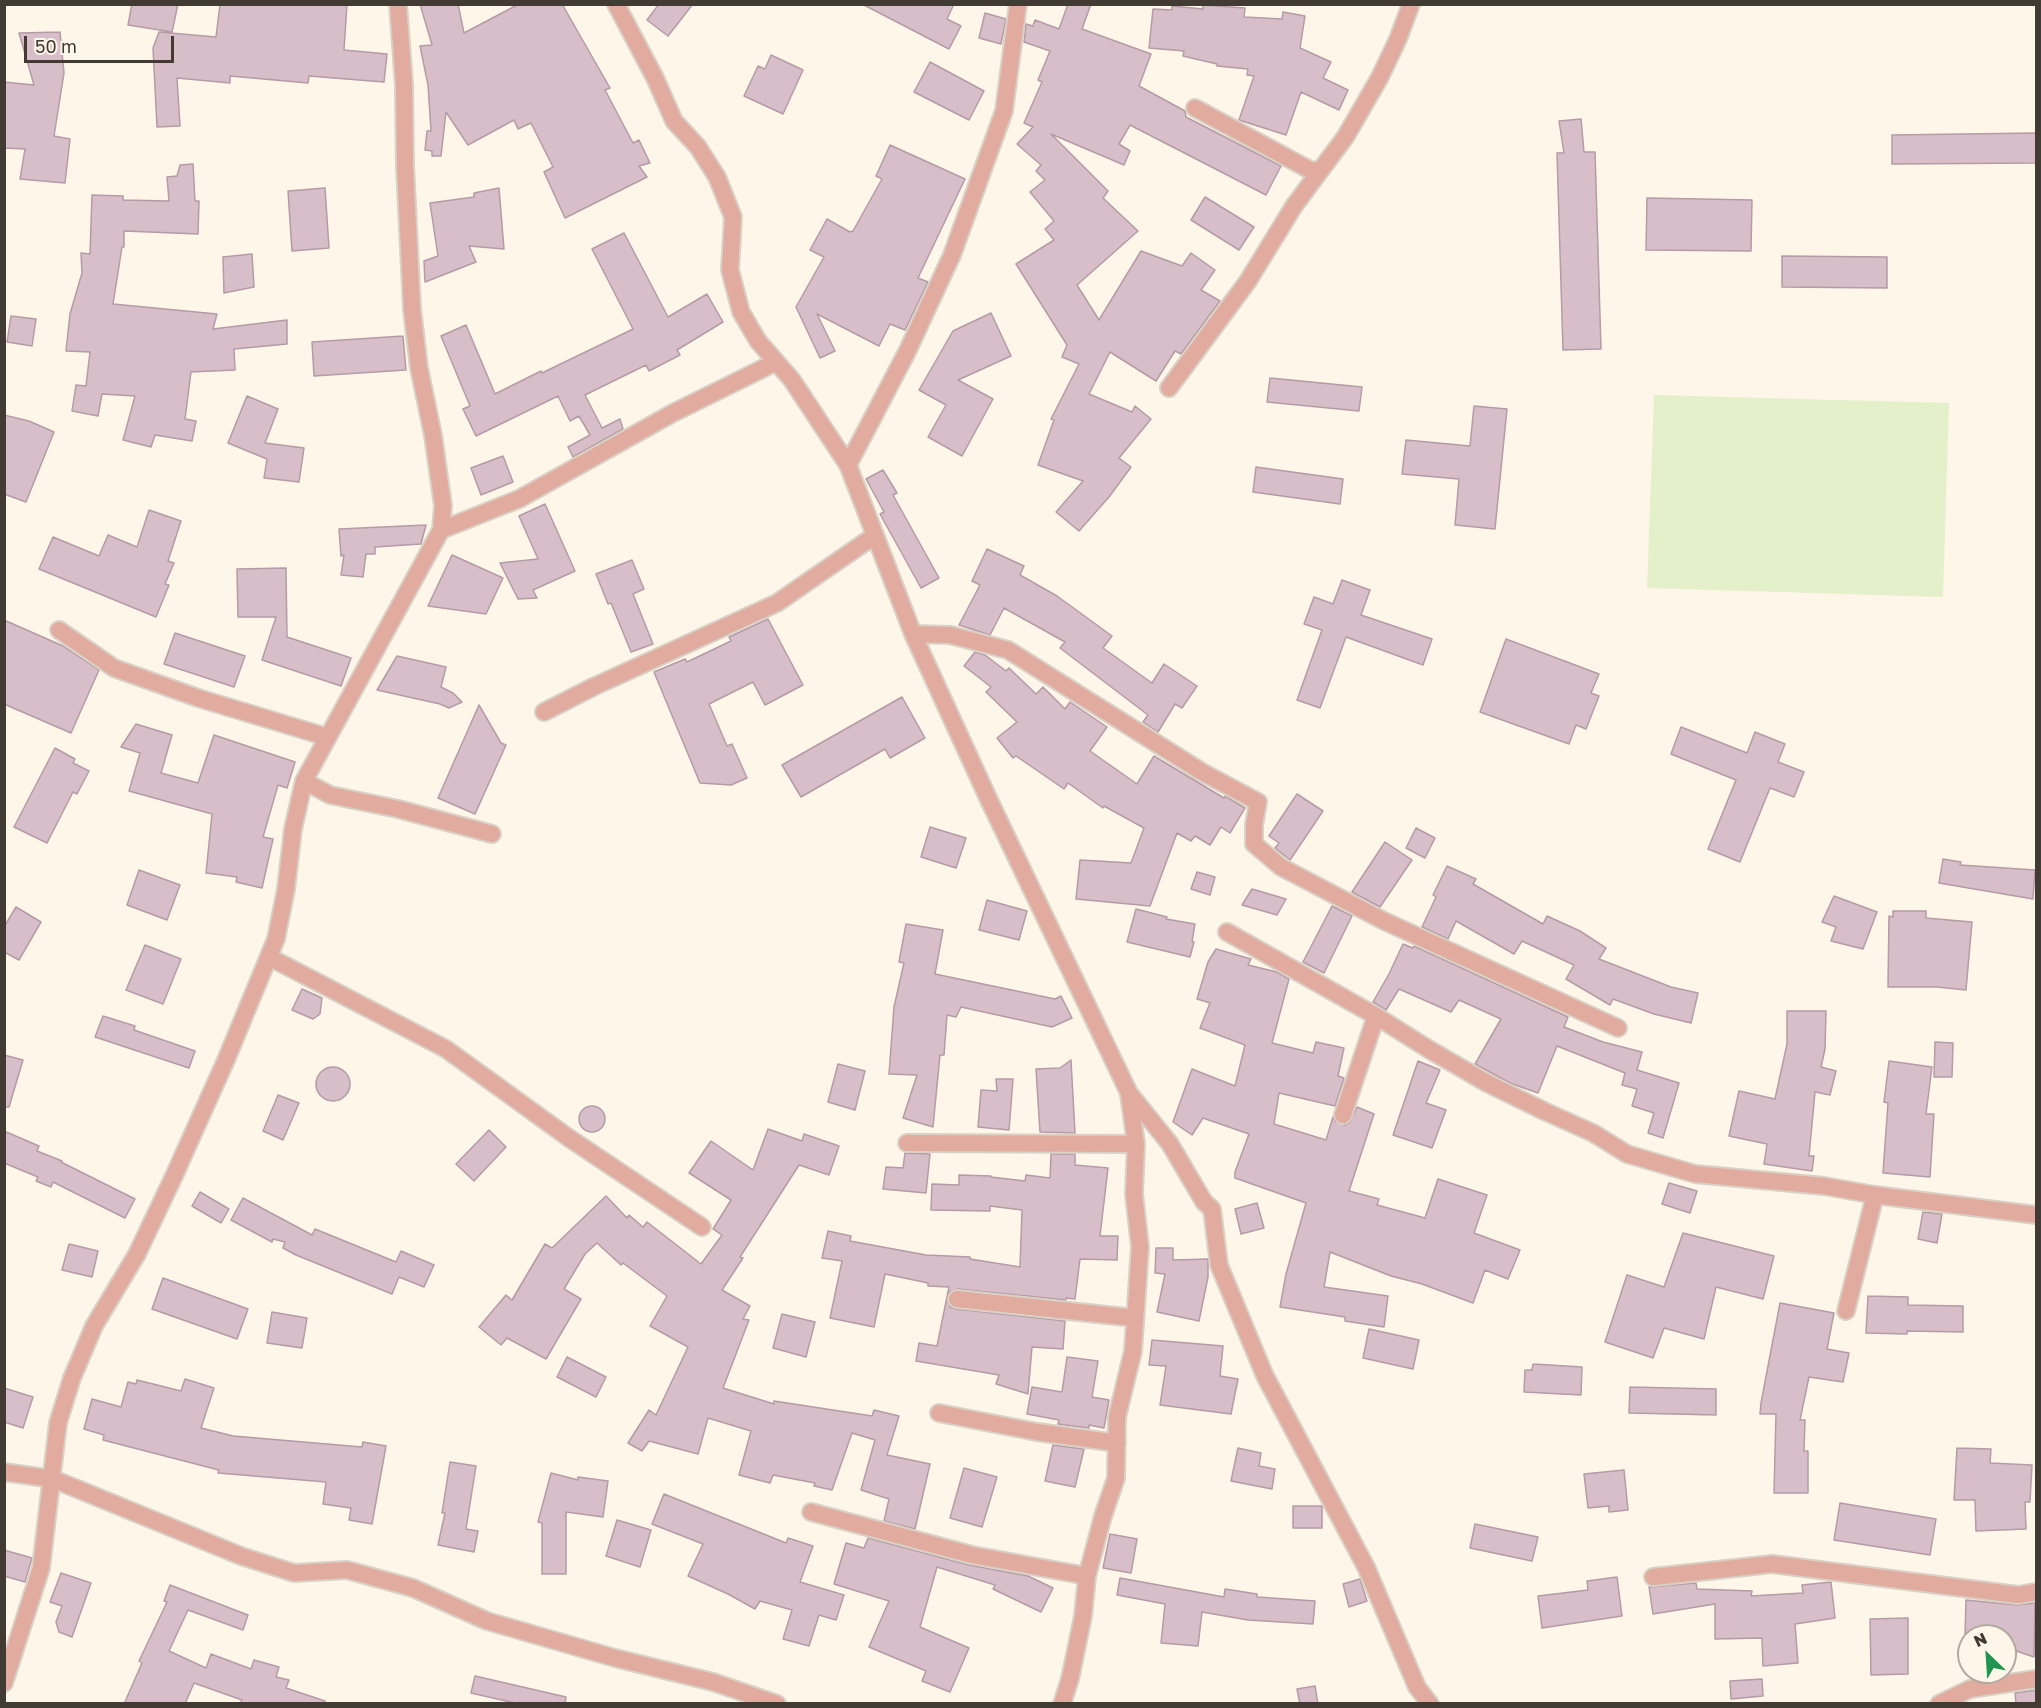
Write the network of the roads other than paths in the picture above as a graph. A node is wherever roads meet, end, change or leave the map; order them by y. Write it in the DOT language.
graph roads {
  1 [pos="398,4"];
  2 [pos="616,4"];
  3 [pos="1018,4"];
  4 [pos="1411,4"];
  5 [pos="1195,108"];
  6 [pos="1322,168"];
  7 [pos="776,362"];
  8 [pos="1169,388"];
  9 [pos="848,465"];
  10 [pos="441,530"];
  11 [pos="874,536"];
  12 [pos="59,630"];
  13 [pos="914,634"];
  14 [pos="544,712"];
  15 [pos="327,737"];
  16 [pos="304,781"];
  17 [pos="492,834"];
  18 [pos="1227,932"];
  19 [pos="269,957"];
  20 [pos="1376,1016"];
  21 [pos="1618,1028"];
  22 [pos="1128,1093"];
  23 [pos="1343,1116"];
  24 [pos="908,1143"];
  25 [pos="1136,1144"];
  26 [pos="1875,1195"];
  27 [pos="2037,1215"];
  28 [pos="702,1227"];
  29 [pos="957,1299"];
  30 [pos="1846,1311"];
  31 [pos="1135,1317"];
  32 [pos="939,1413"];
  33 [pos="1117,1443"];
  34 [pos="4,1472"];
  35 [pos="53,1479"];
  36 [pos="810,1512"];
  37 [pos="1086,1576"];
  38 [pos="1653,1577"];
  39 [pos="2037,1592"];
  40 [pos="2037,1679"];
  41 [pos="4,1683"];
  42 [pos="777,1704"];
  43 [pos="1062,1704"];
  44 [pos="1430,1704"];
  45 [pos="1939,1704"];
  1 -- 10 [label="street"];
  2 -- 7 [label="street"];
  3 -- 9 [label="street"];
  4 -- 6 [label="street"];
  5 -- 6 [label="street"];
  6 -- 8 [label="street"];
  7 -- 9 [label="street"];
  7 -- 10 [label="street"];
  9 -- 11 [label="street"];
  10 -- 15 [label="street"];
  11 -- 13 [label="street"];
  11 -- 14 [label="street"];
  12 -- 15 [label="street"];
  13 -- 21 [label="street"];
  13 -- 22 [label="street"];
  15 -- 16 [label="street"];
  16 -- 17 [label="street"];
  16 -- 19 [label="street"];
  18 -- 20 [label="street"];
  19 -- 28 [label="street"];
  19 -- 35 [label="street"];
  20 -- 23 [label="street"];
  20 -- 26 [label="street"];
  22 -- 25 [label="street"];
  22 -- 44 [label="street"];
  24 -- 25 [label="street"];
  25 -- 31 [label="street"];
  26 -- 27 [label="street"];
  26 -- 30 [label="street"];
  29 -- 31 [label="street"];
  31 -- 33 [label="street"];
  32 -- 33 [label="street"];
  33 -- 37 [label="street"];
  34 -- 35 [label="street"];
  35 -- 41 [label="street"];
  35 -- 42 [label="street"];
  36 -- 37 [label="street"];
  37 -- 43 [label="street"];
  38 -- 39 [label="street"];
  40 -- 45 [label="street"];
}
